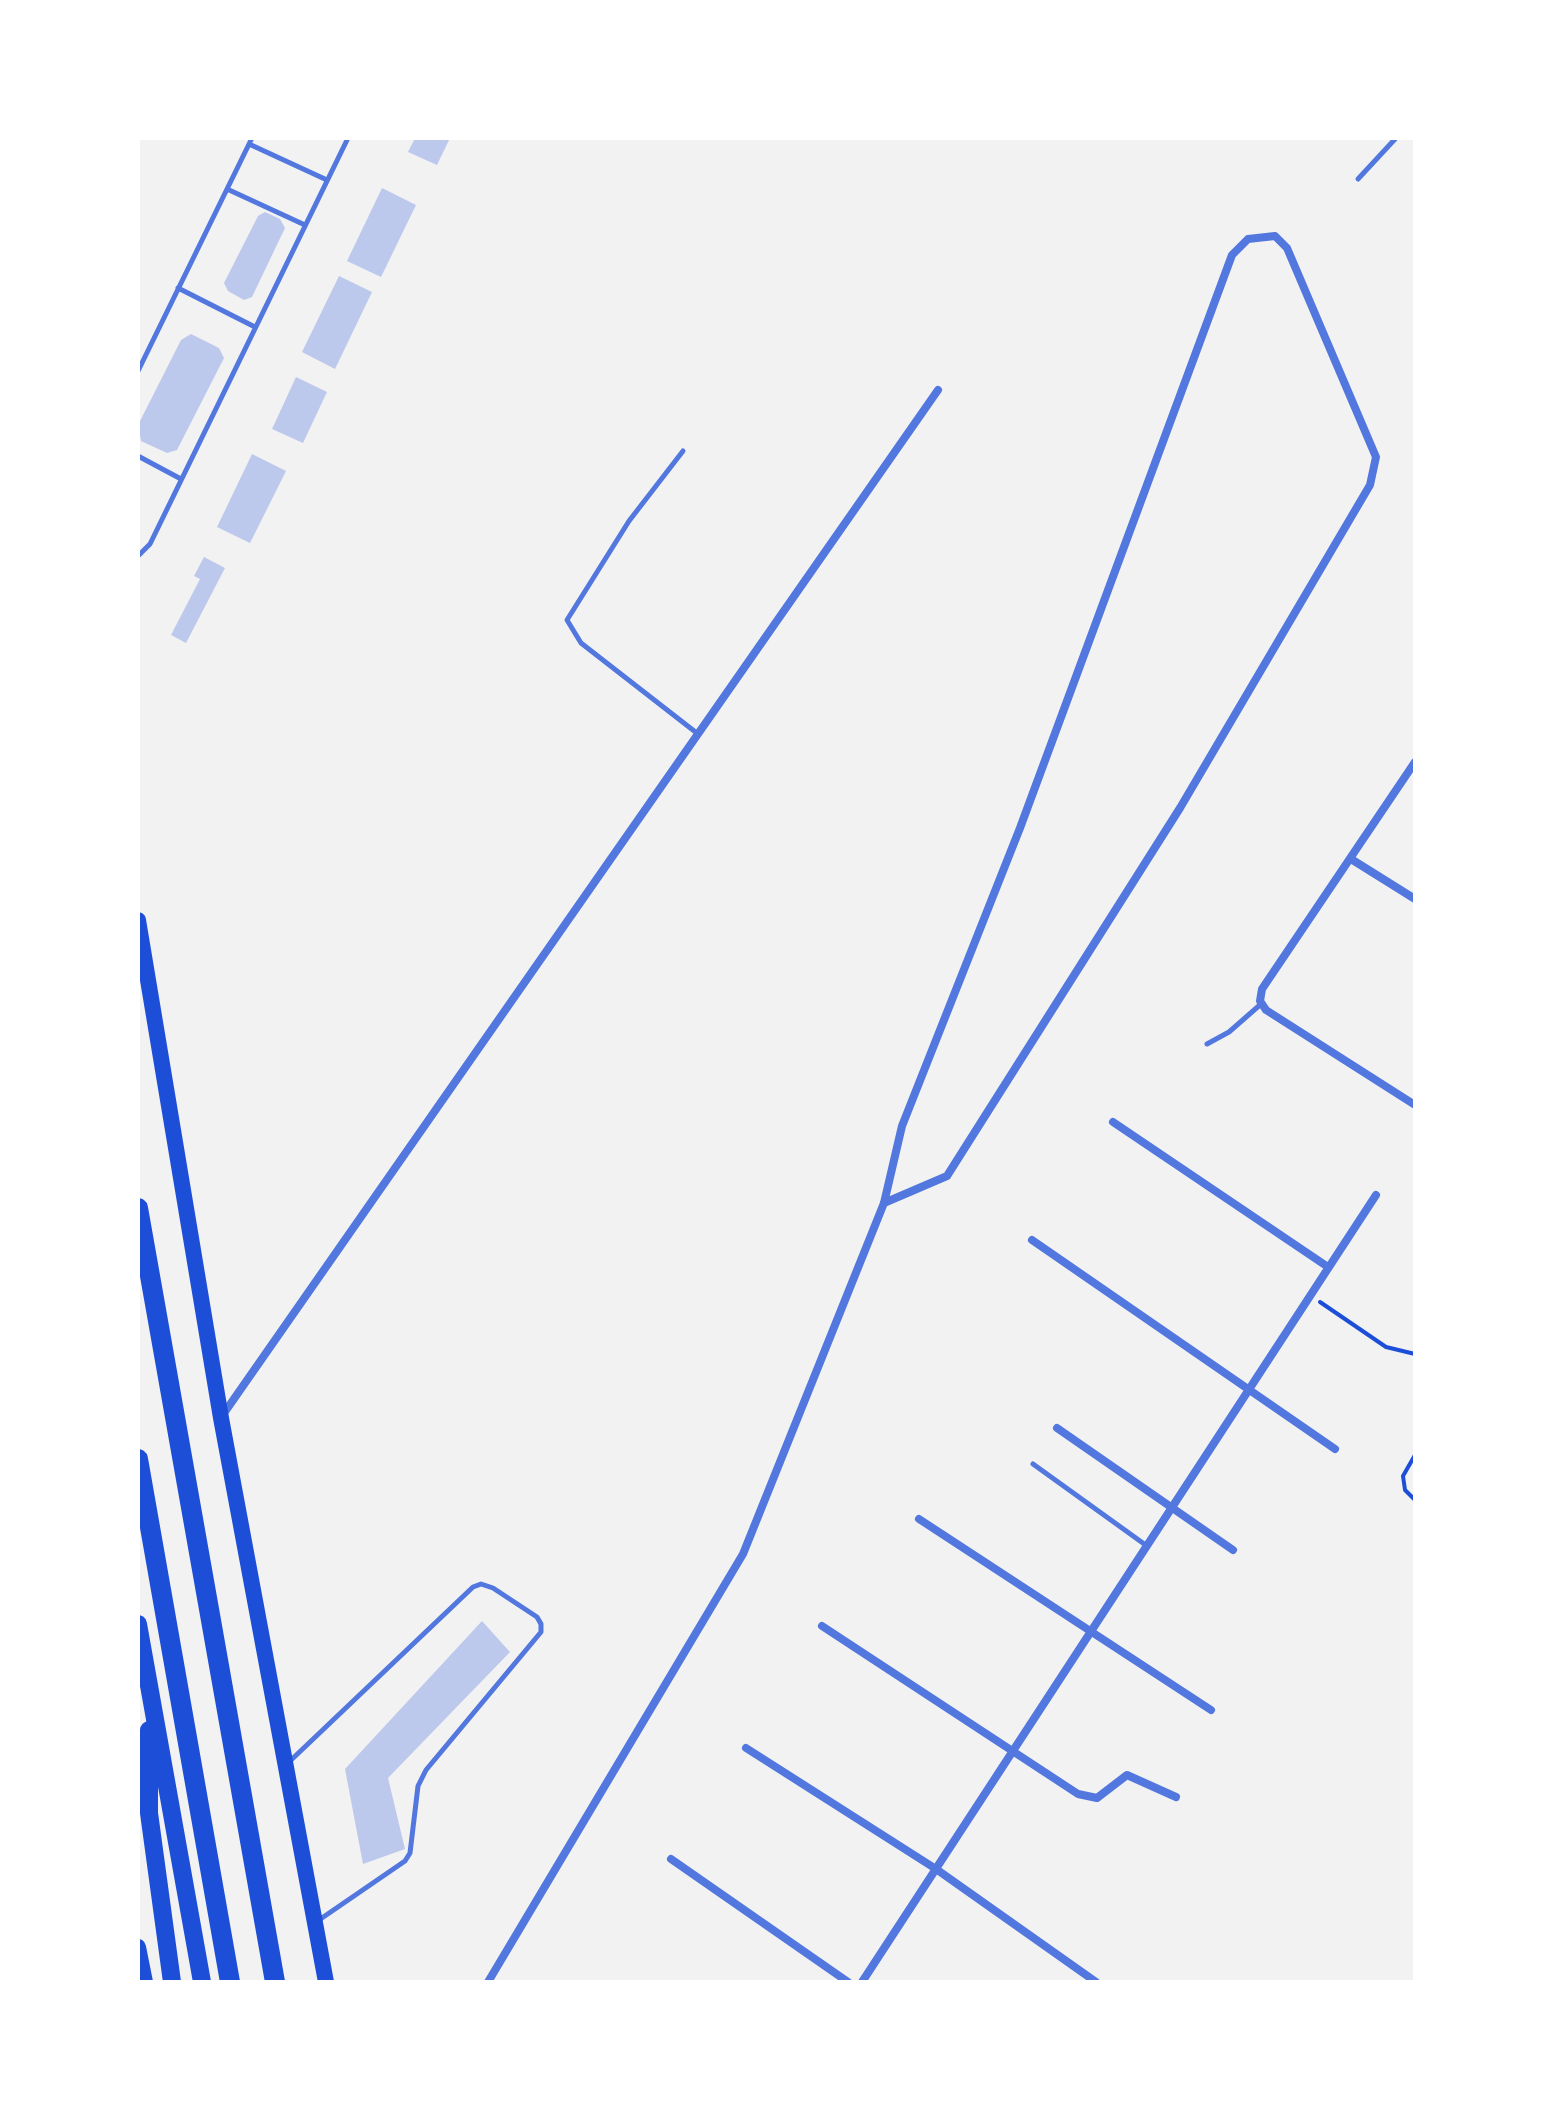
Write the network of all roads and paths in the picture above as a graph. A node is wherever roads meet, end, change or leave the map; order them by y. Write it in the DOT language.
graph roads {
  1 [pos="348,138"];
  2 [pos="1396,138"];
  3 [pos="250,141"];
  4 [pos="1358,179"];
  5 [pos="327,180"];
  6 [pos="227,189"];
  7 [pos="305,225"];
  8 [pos="178,288"];
  9 [pos="255,327"];
  10 [pos="138,371"];
  11 [pos="938,390"];
  12 [pos="683,451"];
  13 [pos="138,456"];
  14 [pos="181,479"];
  15 [pos="138,556"];
  16 [pos="698,734"];
  17 [pos="1415,762"];
  18 [pos="1351,859"];
  19 [pos="1415,899"];
  20 [pos="138,920"];
  21 [pos="1261,1004"];
  22 [pos="1207,1044"];
  23 [pos="1415,1105"];
  24 [pos="1113,1122"];
  25 [pos="1376,1195"];
  26 [pos="884,1203"];
  27 [pos="138,1210"];
  28 [pos="1032,1240"];
  29 [pos="1328,1267"];
  30 [pos="1310,1295"];
  31 [pos="1415,1354"];
  32 [pos="1249,1389"];
  33 [pos="221,1418"];
  34 [pos="1057,1428"];
  35 [pos="1335,1449"];
  36 [pos="1415,1455"];
  37 [pos="138,1459"];
  38 [pos="1033,1464"];
  39 [pos="1415,1500"];
  40 [pos="1173,1507"];
  41 [pos="919,1519"];
  42 [pos="1148,1546"];
  43 [pos="1233,1550"];
  44 [pos="138,1624"];
  45 [pos="822,1626"];
  46 [pos="1091,1634"];
  47 [pos="148,1681"];
  48 [pos="1211,1710"];
  49 [pos="746,1748"];
  50 [pos="1011,1752"];
  51 [pos="285,1766"];
  52 [pos="1176,1797"];
  53 [pos="671,1859"];
  54 [pos="936,1869"];
  55 [pos="314,1924"];
  56 [pos="138,1947"];
  57 [pos="145,1982"];
  58 [pos="172,1982"];
  59 [pos="202,1982"];
  60 [pos="230,1982"];
  61 [pos="274,1982"];
  62 [pos="326,1982"];
  63 [pos="488,1982"];
  64 [pos="848,1982"];
  65 [pos="862,1982"];
  66 [pos="1096,1982"];
  1 -- 5 [label="lane"];
  2 -- 4 [label="lane"];
  3 -- 5 [label="lane"];
  3 -- 6 [label="lane"];
  5 -- 7 [label="lane"];
  6 -- 7 [label="lane"];
  6 -- 8 [label="lane"];
  7 -- 9 [label="lane"];
  8 -- 9 [label="lane"];
  8 -- 10 [label="lane"];
  9 -- 14 [label="lane"];
  11 -- 16 [label="street"];
  12 -- 16 [label="lane"];
  13 -- 14 [label="lane"];
  14 -- 15 [label="lane"];
  16 -- 33 [label="street"];
  17 -- 18 [label="street"];
  18 -- 19 [label="street"];
  18 -- 21 [label="street"];
  20 -- 33 [label="main road"];
  21 -- 22 [label="lane"];
  21 -- 23 [label="street"];
  24 -- 29 [label="street"];
  25 -- 29 [label="street"];
  26 -- 26 [label="street"];
  26 -- 63 [label="street"];
  27 -- 61 [label="highway"];
  28 -- 32 [label="street"];
  29 -- 30 [label="street"];
  30 -- 31 [label="path"];
  30 -- 32 [label="street"];
  32 -- 35 [label="street"];
  32 -- 40 [label="street"];
  33 -- 51 [label="main road"];
  34 -- 40 [label="street"];
  36 -- 39 [label="path"];
  37 -- 60 [label="highway"];
  38 -- 42 [label="lane"];
  40 -- 42 [label="street"];
  40 -- 43 [label="street"];
  41 -- 46 [label="street"];
  42 -- 46 [label="street"];
  44 -- 47 [label="highway"];
  45 -- 50 [label="street"];
  46 -- 48 [label="street"];
  46 -- 50 [label="street"];
  47 -- 58 [label="highway"];
  47 -- 59 [label="highway"];
  49 -- 54 [label="street"];
  50 -- 52 [label="street"];
  50 -- 54 [label="street"];
  51 -- 55 [label="main road"];
  51 -- 55 [label="lane"];
  53 -- 64 [label="street"];
  54 -- 65 [label="street"];
  54 -- 66 [label="street"];
  55 -- 62 [label="main road"];
  56 -- 57 [label="main road"];
}
